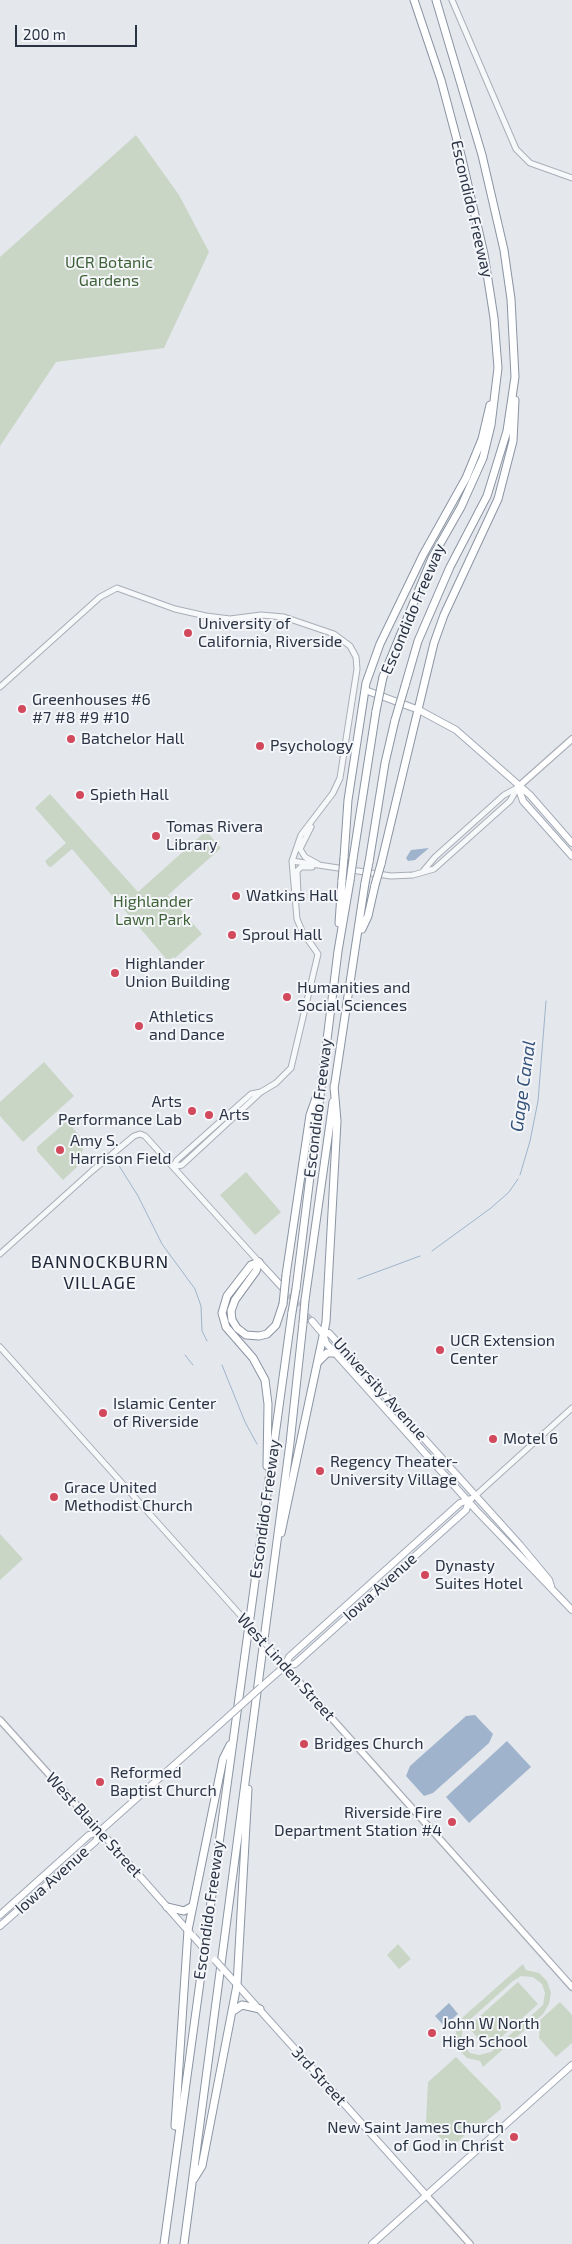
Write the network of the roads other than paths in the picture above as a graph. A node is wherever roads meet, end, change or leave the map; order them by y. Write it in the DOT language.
graph roads {
  1 [pos="414,0"];
  2 [pos="436,0"];
  3 [pos="452,0"];
  4 [pos="572,178"];
  5 [pos="498,368"];
  6 [pos="515,378"];
  7 [pos="0,687"];
  8 [pos="365,690"];
  9 [pos="419,710"];
  10 [pos="572,739"];
  11 [pos="518,788"];
  12 [pos="314,817"];
  13 [pos="572,843"];
  14 [pos="572,856"];
  15 [pos="292,861"];
  16 [pos="320,866"];
  17 [pos="424,870"];
  18 [pos="346,880"];
  19 [pos="294,896"];
  20 [pos="359,936"];
  21 [pos="321,1084"];
  22 [pos="334,1086"];
  23 [pos="174,1168"];
  24 [pos="0,1254"];
  25 [pos="259,1262"];
  26 [pos="282,1287"];
  27 [pos="312,1321"];
  28 [pos="323,1334"];
  29 [pos="0,1348"];
  30 [pos="335,1353"];
  31 [pos="318,1363"];
  32 [pos="572,1410"];
  33 [pos="475,1496"];
  34 [pos="267,1497"];
  35 [pos="469,1502"];
  36 [pos="512,1549"];
  37 [pos="535,1563"];
  38 [pos="270,1576"];
  39 [pos="551,1586"];
  40 [pos="572,1610"];
  41 [pos="285,1666"];
  42 [pos="0,1720"];
  43 [pos="234,1738"];
  44 [pos="249,1742"];
  45 [pos="100,1832"];
  46 [pos="193,1906"];
  47 [pos="168,1907"];
  48 [pos="0,1914"];
  49 [pos="0,1926"];
  50 [pos="190,1933"];
  51 [pos="235,1983"];
  52 [pos="572,1987"];
  53 [pos="260,2009"];
  54 [pos="232,2010"];
  55 [pos="572,2065"];
  56 [pos="172,2184"];
  57 [pos="192,2184"];
  58 [pos="426,2195"];
  59 [pos="164,2244"];
  60 [pos="184,2244"];
  61 [pos="372,2244"];
  62 [pos="470,2244"];
  1 -- 5 [label="highway, Escondido Freeway"];
  2 -- 6 [label="highway, Escondido Freeway"];
  3 -- 4 [label="street"];
  5 -- 8 [label="highway"];
  5 -- 18 [label="highway, Escondido Freeway, bridge"];
  6 -- 9 [label="highway"];
  6 -- 20 [label="highway, Escondido Freeway, bridge"];
  7 -- 12 [label="street"];
  8 -- 9 [label="main road"];
  8 -- 18 [label="highway, bridge"];
  9 -- 11 [label="main road"];
  9 -- 20 [label="highway, bridge"];
  10 -- 11 [label="main road"];
  11 -- 13 [label="main road"];
  11 -- 14 [label="main road"];
  11 -- 17 [label="street"];
  11 -- 17 [label="street"];
  12 -- 15 [label="street"];
  12 -- 16 [label="street"];
  15 -- 16 [label="street"];
  15 -- 19 [label="street"];
  16 -- 17 [label="street"];
  16 -- 19 [label="street"];
  18 -- 21 [label="highway, Escondido Freeway"];
  19 -- 23 [label="street"];
  20 -- 22 [label="highway, Escondido Freeway"];
  21 -- 25 [label="highway, bridge"];
  21 -- 34 [label="highway, Escondido Freeway, bridge"];
  22 -- 28 [label="highway"];
  22 -- 38 [label="highway, Escondido Freeway, bridge"];
  23 -- 24 [label="street"];
  23 -- 25 [label="street"];
  25 -- 26 [label="main road"];
  25 -- 34 [label="highway"];
  27 -- 28 [label="main road, University Avenue"];
  28 -- 30 [label="main road, University Avenue"];
  28 -- 31 [label="highway"];
  28 -- 33 [label="main road, University Avenue"];
  29 -- 41 [label="street, West Linden Street, bridge"];
  30 -- 31 [label="highway"];
  30 -- 35 [label="main road, University Avenue"];
  31 -- 38 [label="highway"];
  32 -- 33 [label="street, Iowa Avenue"];
  33 -- 35 [label="main road, Iowa Avenue"];
  33 -- 37 [label="main road, University Avenue"];
  34 -- 43 [label="highway, Escondido Freeway"];
  35 -- 36 [label="main road, University Avenue"];
  35 -- 41 [label="main road, Iowa Avenue"];
  36 -- 37 [label="main road"];
  36 -- 39 [label="main road, University Avenue"];
  37 -- 39 [label="main road, University Avenue"];
  38 -- 44 [label="highway, Escondido Freeway"];
  39 -- 40 [label="main road, University Avenue"];
  41 -- 45 [label="main road, Iowa Avenue, bridge"];
  41 -- 52 [label="main road, West Linden Street"];
  42 -- 45 [label="main road, West Blaine Street"];
  43 -- 46 [label="highway"];
  43 -- 56 [label="highway, Escondido Freeway"];
  44 -- 51 [label="highway"];
  44 -- 57 [label="highway, Escondido Freeway"];
  45 -- 47 [label="main road, West Blaine Street"];
  45 -- 48 [label="main road, Iowa Avenue"];
  45 -- 49 [label="main road, Iowa Avenue"];
  46 -- 47 [label="highway"];
  46 -- 50 [label="highway"];
  47 -- 50 [label="main road, West Blaine Street"];
  50 -- 51 [label="main road, 3rd Street, bridge"];
  50 -- 56 [label="highway"];
  51 -- 53 [label="main road, 3rd Street"];
  51 -- 54 [label="highway"];
  53 -- 54 [label="highway"];
  53 -- 58 [label="main road, 3rd Street"];
  54 -- 57 [label="highway"];
  55 -- 58 [label="main road"];
  56 -- 59 [label="highway, Escondido Freeway"];
  57 -- 60 [label="highway, Escondido Freeway"];
  58 -- 61 [label="main road"];
  58 -- 62 [label="main road, 3rd Street"];
}
